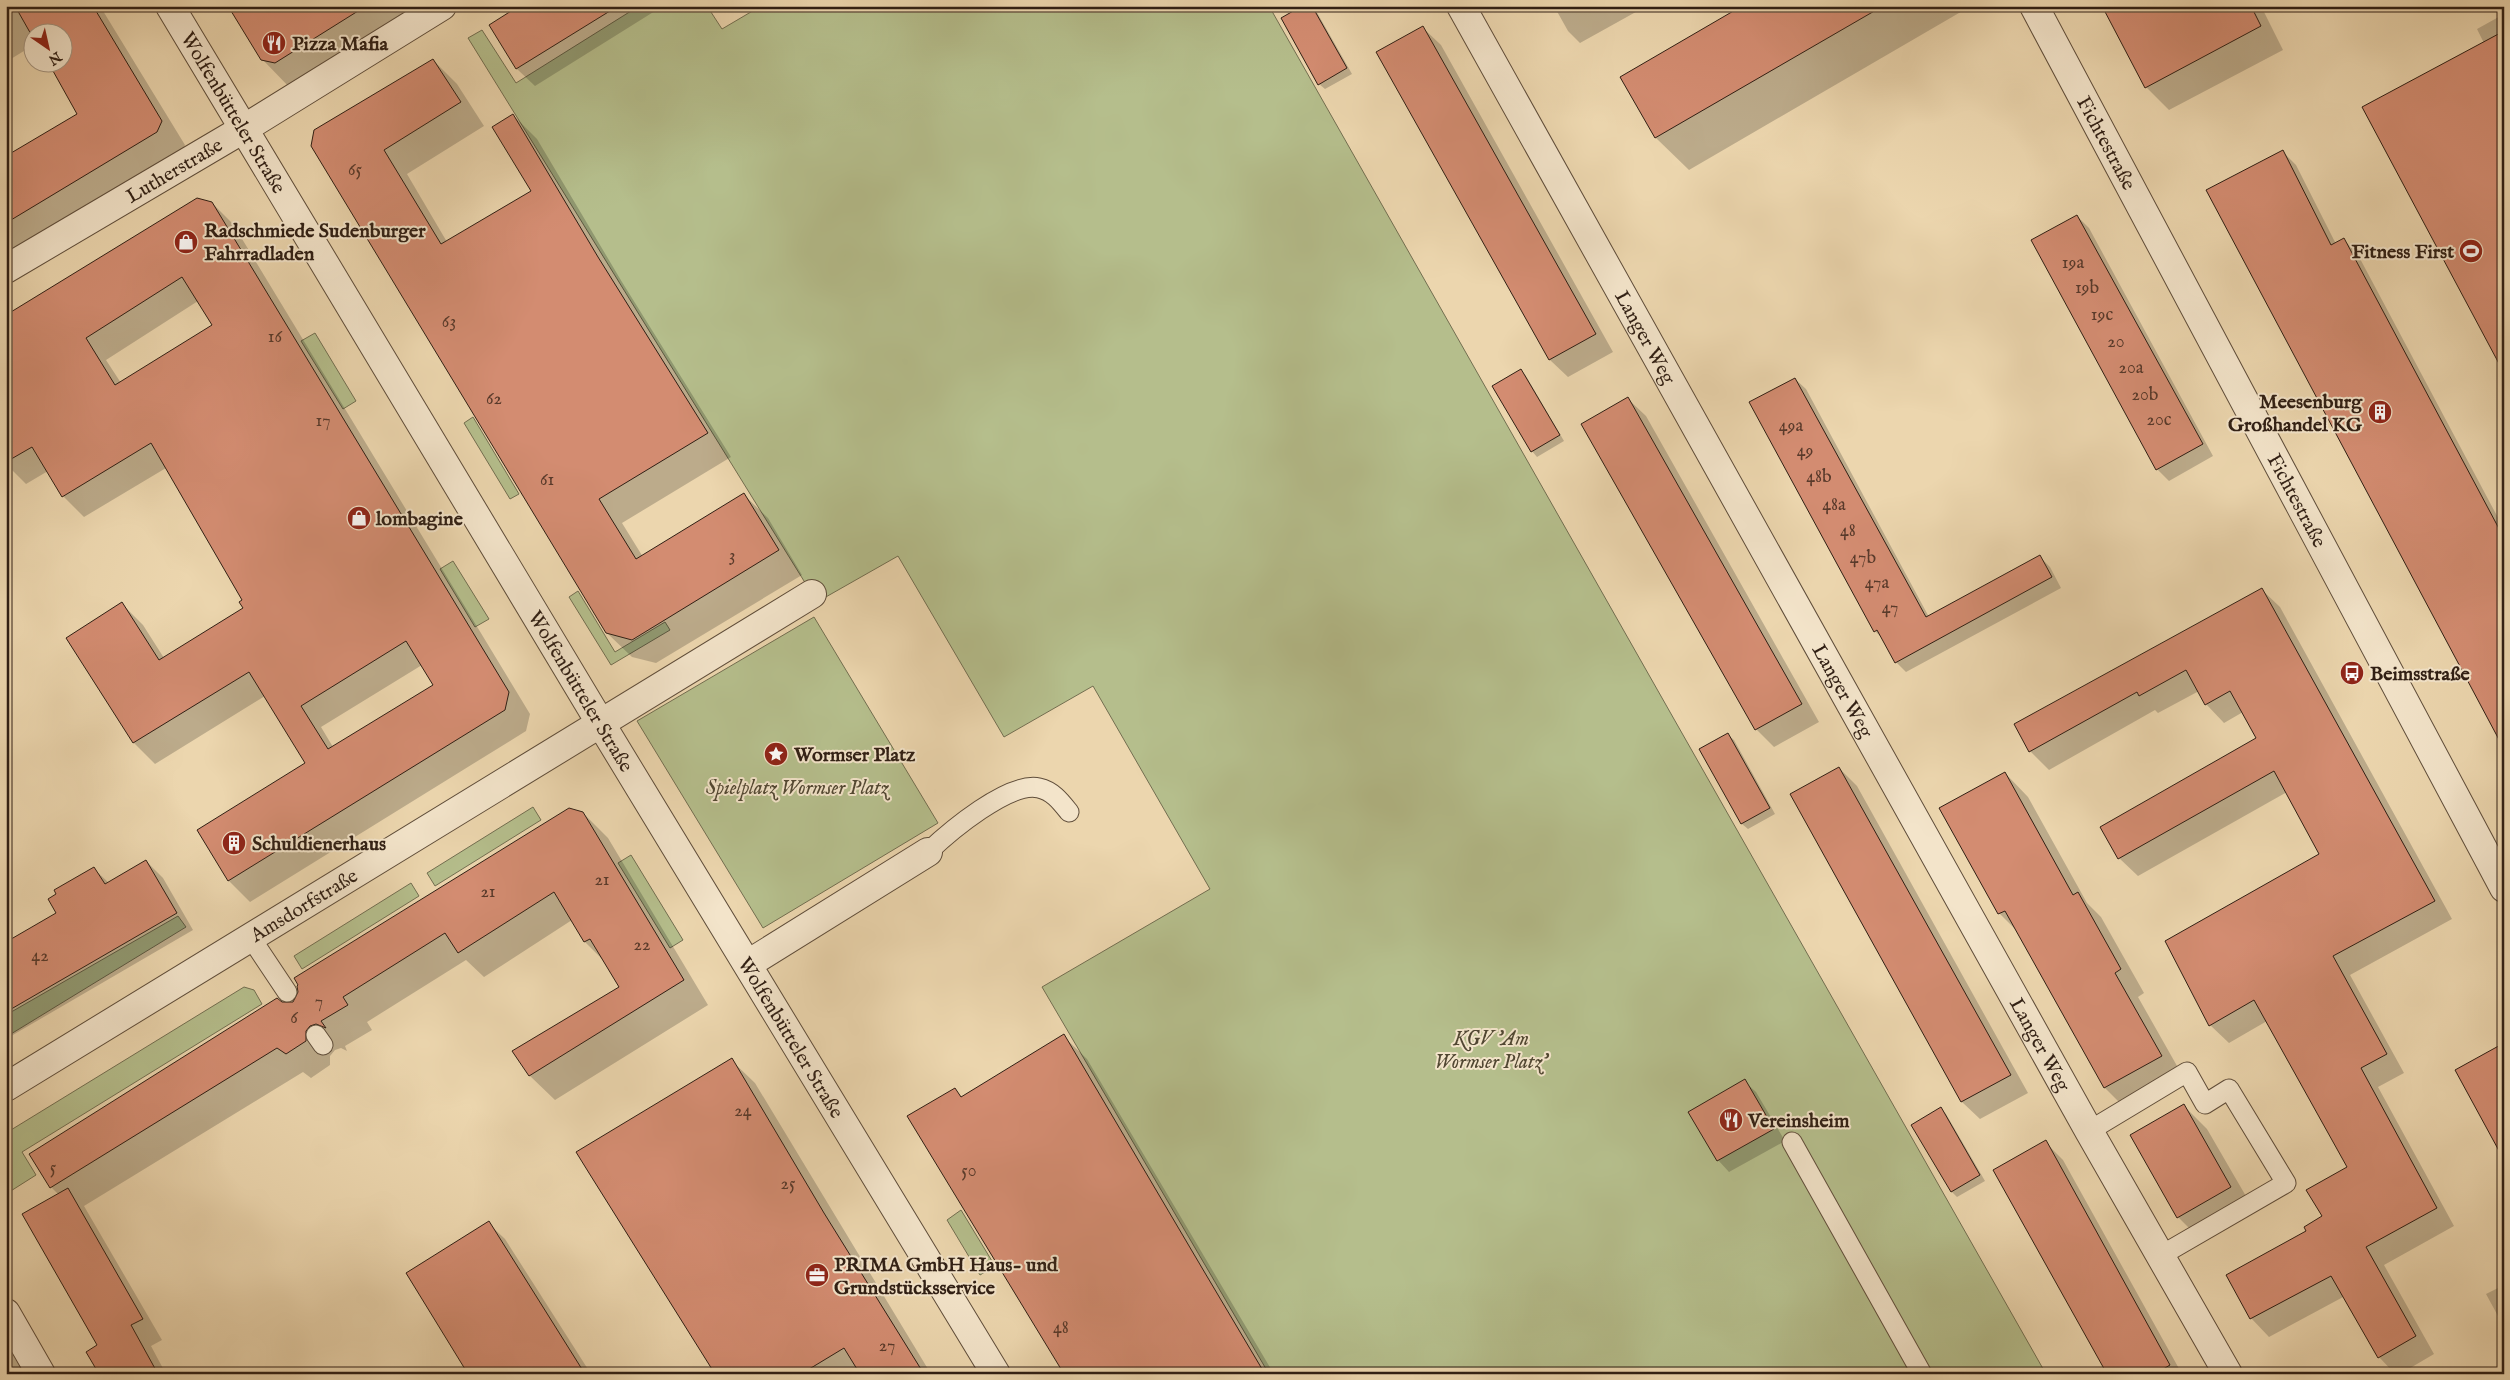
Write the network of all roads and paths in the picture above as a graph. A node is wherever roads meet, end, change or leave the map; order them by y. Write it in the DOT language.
graph roads {
  1 [pos="170,6"];
  2 [pos="442,6"];
  3 [pos="1461,6"];
  4 [pos="2034,6"];
  5 [pos="245,128"];
  6 [pos="6,269"];
  7 [pos="812,594"];
  8 [pos="601,724"];
  9 [pos="1069,812"];
  10 [pos="928,852"];
  11 [pos="2504,888"];
  12 [pos="251,938"];
  13 [pos="748,964"];
  14 [pos="287,992"];
  15 [pos="6,1087"];
  16 [pos="2089,1131"];
  17 [pos="1792,1142"];
  18 [pos="2160,1256"];
  19 [pos="6,1313"];
  20 [pos="41,1374"];
  21 [pos="996,1374"];
  22 [pos="1922,1374"];
  23 [pos="2228,1374"];
  1 -- 5 [label="street, Wolfenbütteler Straße"];
  2 -- 5 [label="street, Lutherstraße"];
  3 -- 16 [label="street, Langer Weg"];
  4 -- 11 [label="street, Fichtestraße"];
  5 -- 6 [label="street, Lutherstraße"];
  5 -- 8 [label="street, Wolfenbütteler Straße"];
  7 -- 8 [label="street"];
  8 -- 12 [label="street, Amsdorfstraße"];
  8 -- 13 [label="street, Wolfenbütteler Straße"];
  9 -- 10 [label="lane"];
  10 -- 13 [label="street"];
  12 -- 14 [label="lane"];
  12 -- 15 [label="street, Amsdorfstraße"];
  13 -- 21 [label="street, Wolfenbütteler Straße"];
  16 -- 18 [label="street, Langer Weg"];
  16 -- 18 [label="lane"];
  17 -- 22 [label="lane"];
  18 -- 23 [label="street, Langer Weg"];
  19 -- 20 [label="street"];
}
